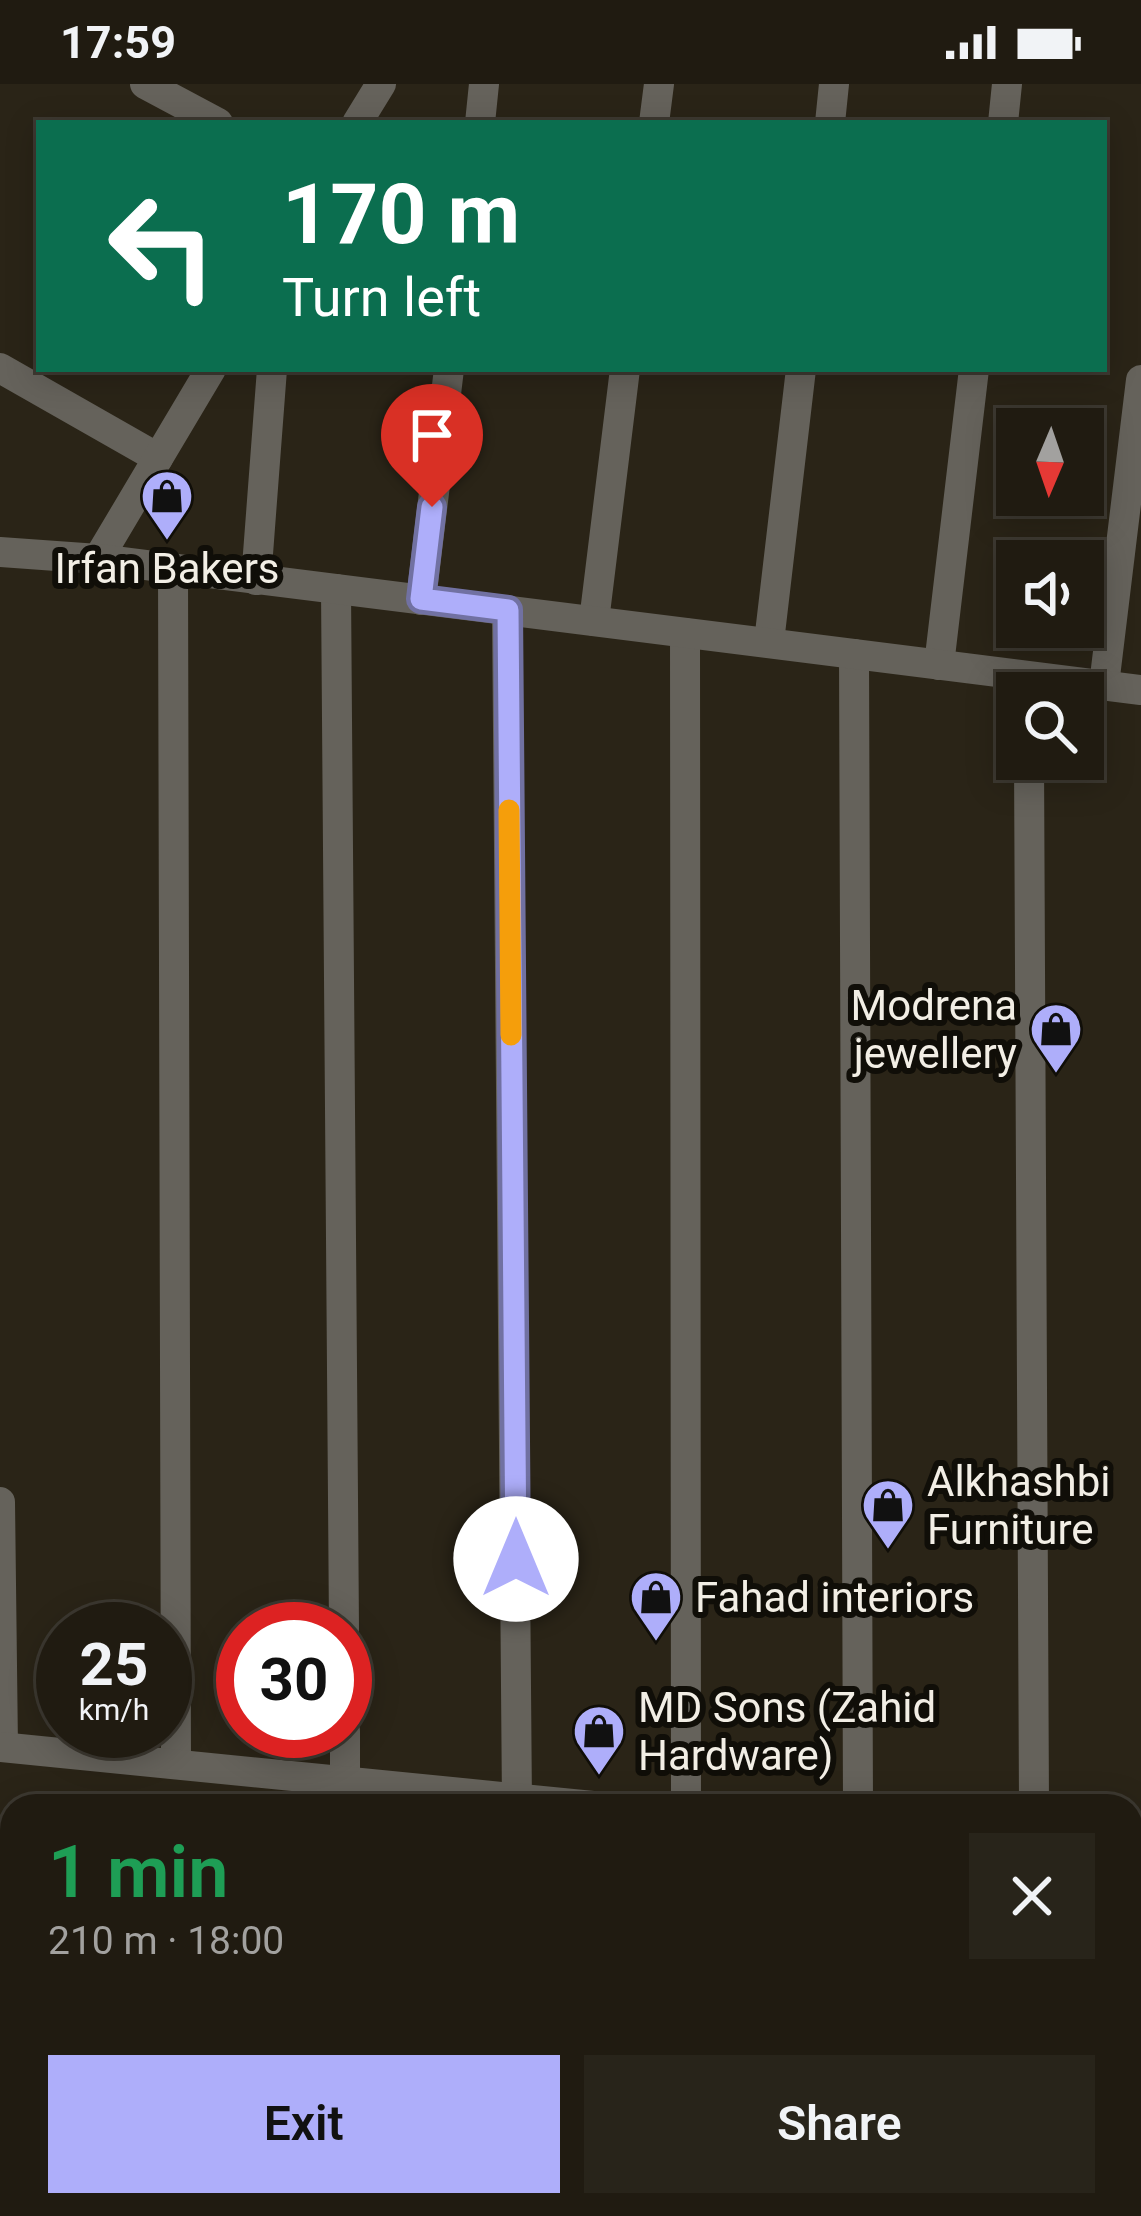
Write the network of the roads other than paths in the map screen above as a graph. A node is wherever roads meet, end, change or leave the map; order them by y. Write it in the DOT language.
graph roads {
  1 [pos="145,84"];
  2 [pos="381,84"];
  3 [pos="484,84"];
  4 [pos="659,84"];
  5 [pos="834,84"];
  6 [pos="1007,84"];
  7 [pos="212,120"];
  8 [pos="359,120"];
  9 [pos="479,120"];
  10 [pos="654,120"];
  11 [pos="830,120"];
  12 [pos="1003,120"];
  13 [pos="0,368"];
  14 [pos="209,372"];
  15 [pos="272,372"];
  16 [pos="449,372"];
  17 [pos="625,372"];
  18 [pos="801,372"];
  19 [pos="974,372"];
  20 [pos="1141,380"];
  21 [pos="158,458"];
  22 [pos="0,552"];
  23 [pos="98,559"];
  24 [pos="173,568"];
  25 [pos="256,580"];
  26 [pos="336,589"];
  27 [pos="421,599"];
  28 [pos="508,610"];
  29 [pos="595,621"];
  30 [pos="686,632"];
  31 [pos="769,642"];
  32 [pos="854,654"];
  33 [pos="939,665"];
  34 [pos="996,677"];
  35 [pos="1104,685"];
  36 [pos="1141,690"];
  37 [pos="1029,780"];
  38 [pos="0,1502"];
  39 [pos="344,1602"];
  40 [pos="2,1747"];
  41 [pos="345,1758"];
  42 [pos="176,1764"];
  43 [pos="345,1780"];
  44 [pos="460,1794"];
  45 [pos="518,1794"];
  46 [pos="686,1794"];
  47 [pos="859,1794"];
  48 [pos="1034,1794"];
  1 -- 7 [label="street"];
  2 -- 8 [label="street"];
  3 -- 9 [label="street"];
  4 -- 10 [label="street"];
  5 -- 11 [label="street"];
  6 -- 12 [label="street"];
  13 -- 21 [label="street"];
  14 -- 21 [label="street"];
  15 -- 25 [label="street"];
  16 -- 27 [label="street"];
  17 -- 29 [label="street"];
  18 -- 31 [label="street"];
  19 -- 33 [label="street"];
  20 -- 35 [label="street"];
  21 -- 23 [label="street"];
  22 -- 23 [label="street"];
  23 -- 24 [label="street"];
  24 -- 25 [label="street"];
  24 -- 42 [label="street"];
  25 -- 26 [label="street"];
  26 -- 27 [label="street"];
  26 -- 39 [label="street"];
  27 -- 28 [label="street"];
  28 -- 29 [label="street"];
  28 -- 45 [label="street"];
  29 -- 30 [label="street"];
  30 -- 31 [label="street"];
  30 -- 46 [label="street"];
  31 -- 32 [label="street"];
  32 -- 33 [label="street"];
  32 -- 47 [label="street"];
  33 -- 34 [label="street"];
  35 -- 36 [label="street"];
  37 -- 48 [label="street"];
  38 -- 40 [label="street"];
  40 -- 42 [label="street"];
  41 -- 43 [label="street"];
  42 -- 43 [label="street"];
  43 -- 44 [label="street"];
}
